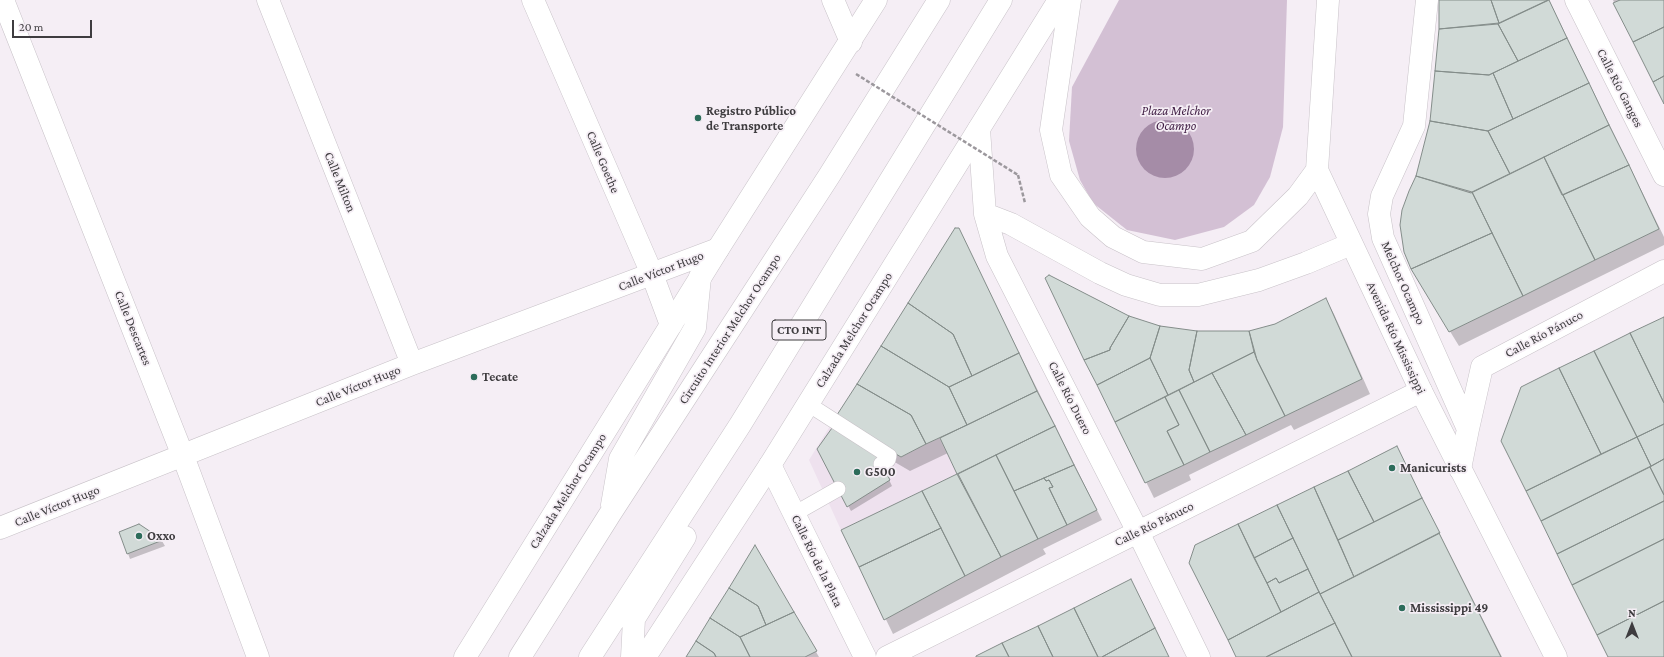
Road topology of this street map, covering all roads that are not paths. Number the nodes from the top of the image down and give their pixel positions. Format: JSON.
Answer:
{"nodes":[{"id":1,"x":3,"y":0,"type":"edge"},
{"id":2,"x":268,"y":0,"type":"edge"},
{"id":3,"x":533,"y":0,"type":"edge"},
{"id":4,"x":833,"y":0,"type":"edge"},
{"id":5,"x":876,"y":0,"type":"edge"},
{"id":6,"x":939,"y":0,"type":"edge"},
{"id":7,"x":1001,"y":0,"type":"edge"},
{"id":8,"x":1059,"y":0,"type":"edge"},
{"id":9,"x":1070,"y":0,"type":"edge"},
{"id":10,"x":1328,"y":0,"type":"edge"},
{"id":11,"x":1427,"y":0,"type":"edge"},
{"id":12,"x":1576,"y":0,"type":"edge"},
{"id":13,"x":851,"y":42,"type":"junction"},
{"id":14,"x":979,"y":129,"type":"junction"},
{"id":15,"x":1318,"y":162,"type":"junction"},
{"id":16,"x":1664,"y":175,"type":"edge"},
{"id":17,"x":985,"y":214,"type":"junction"},
{"id":18,"x":1351,"y":244,"type":"junction"},
{"id":19,"x":718,"y":248,"type":"junction"},
{"id":20,"x":1664,"y":271,"type":"edge"},
{"id":21,"x":652,"y":274,"type":"junction"},
{"id":22,"x":700,"y":277,"type":"junction"},
{"id":23,"x":671,"y":325,"type":"junction"},
{"id":24,"x":412,"y":364,"type":"junction"},
{"id":25,"x":1422,"y":391,"type":"junction"},
{"id":26,"x":808,"y":404,"type":"junction"},
{"id":27,"x":1468,"y":430,"type":"junction"},
{"id":28,"x":183,"y":456,"type":"junction"},
{"id":29,"x":881,"y":464,"type":"dead end"},
{"id":30,"x":770,"y":465,"type":"junction"},
{"id":31,"x":1460,"y":469,"type":"junction"},
{"id":32,"x":838,"y":489,"type":"dead end"},
{"id":33,"x":695,"y":494,"type":"junction"},
{"id":34,"x":610,"y":514,"type":"junction"},
{"id":35,"x":794,"y":514,"type":"junction"},
{"id":36,"x":0,"y":528,"type":"edge"},
{"id":37,"x":1138,"y":532,"type":"junction"},
{"id":38,"x":258,"y":657,"type":"edge"},
{"id":39,"x":465,"y":657,"type":"edge"},
{"id":40,"x":520,"y":657,"type":"edge"},
{"id":41,"x":590,"y":657,"type":"edge"},
{"id":42,"x":632,"y":657,"type":"edge"},
{"id":43,"x":645,"y":657,"type":"edge"},
{"id":44,"x":865,"y":657,"type":"edge"},
{"id":45,"x":888,"y":657,"type":"edge"},
{"id":46,"x":1199,"y":657,"type":"edge"},
{"id":47,"x":1556,"y":657,"type":"edge"}],
"edges":[{"from":1,"to":28,"type":"main road","name":"Calle Descartes"},
{"from":2,"to":24,"type":"main road","name":"Calle Milton"},
{"from":3,"to":21,"type":"main road","name":"Calle Goethe"},
{"from":4,"to":13,"type":"main road"},
{"from":5,"to":13,"type":"main road","name":"Calzada Melchor Ocampo"},
{"from":6,"to":34,"type":"main road","name":"Circuito Interior Melchor Ocampo"},
{"from":7,"to":33,"type":"main road","number":"CTO INT"},
{"from":8,"to":14,"type":"main road","name":"Calzada Melchor Ocampo","number":"CTO INT"},
{"from":9,"to":15,"type":"main road"},
{"from":10,"to":15,"type":"main road","name":"Avenida Río Mississippi"},
{"from":11,"to":27,"type":"main road","name":"Melchor Ocampo"},
{"from":12,"to":16,"type":"main road","name":"Calle Río Ganges"},
{"from":13,"to":19,"type":"main road","name":"Calzada Melchor Ocampo"},
{"from":14,"to":17,"type":"main road","name":"Calle Río Duero"},
{"from":14,"to":26,"type":"main road","name":"Calzada Melchor Ocampo","number":"CTO INT"},
{"from":15,"to":18,"type":"main road","name":"Avenida Río Mississippi"},
{"from":17,"to":18,"type":"main road"},
{"from":17,"to":37,"type":"main road","name":"Calle Río Duero"},
{"from":18,"to":25,"type":"main road","name":"Avenida Río Mississippi"},
{"from":19,"to":21,"type":"main road","name":"Calle Víctor Hugo"},
{"from":19,"to":22,"type":"main road","name":"Calzada Melchor Ocampo"},
{"from":20,"to":27,"type":"main road","name":"Calle Río Pánuco"},
{"from":21,"to":23,"type":"main road","name":"Calle Goethe"},
{"from":21,"to":24,"type":"main road","name":"Calle Víctor Hugo"},
{"from":22,"to":23,"type":"main road","name":"Calzada Melchor Ocampo"},
{"from":22,"to":34,"type":"main road"},
{"from":23,"to":39,"type":"main road","name":"Calzada Melchor Ocampo"},
{"from":24,"to":28,"type":"main road","name":"Calle Víctor Hugo"},
{"from":25,"to":31,"type":"main road","name":"Avenida Río Mississippi"},
{"from":25,"to":37,"type":"main road","name":"Calle Río Pánuco"},
{"from":26,"to":29,"type":"lane"},
{"from":26,"to":30,"type":"main road","name":"Calzada Melchor Ocampo","number":"CTO INT"},
{"from":27,"to":31,"type":"main road"},
{"from":28,"to":36,"type":"main road","name":"Calle Víctor Hugo"},
{"from":28,"to":38,"type":"main road","name":"Calle Descartes"},
{"from":30,"to":35,"type":"main road","name":"Calle Río de la Plata"},
{"from":30,"to":43,"type":"main road","name":"Calzada Melchor Ocampo","number":"CTO INT"},
{"from":31,"to":47,"type":"main road","name":"Avenida Río Mississippi"},
{"from":32,"to":35,"type":"lane"},
{"from":33,"to":41,"type":"main road","number":"CTO INT"},
{"from":33,"to":42,"type":"main road"},
{"from":34,"to":40,"type":"main road","name":"Circuito Interior Melchor Ocampo"},
{"from":35,"to":44,"type":"main road","name":"Calle Río de la Plata"},
{"from":37,"to":45,"type":"main road","name":"Calle Río Pánuco"},
{"from":37,"to":46,"type":"main road","name":"Calle Río Duero"}]}
